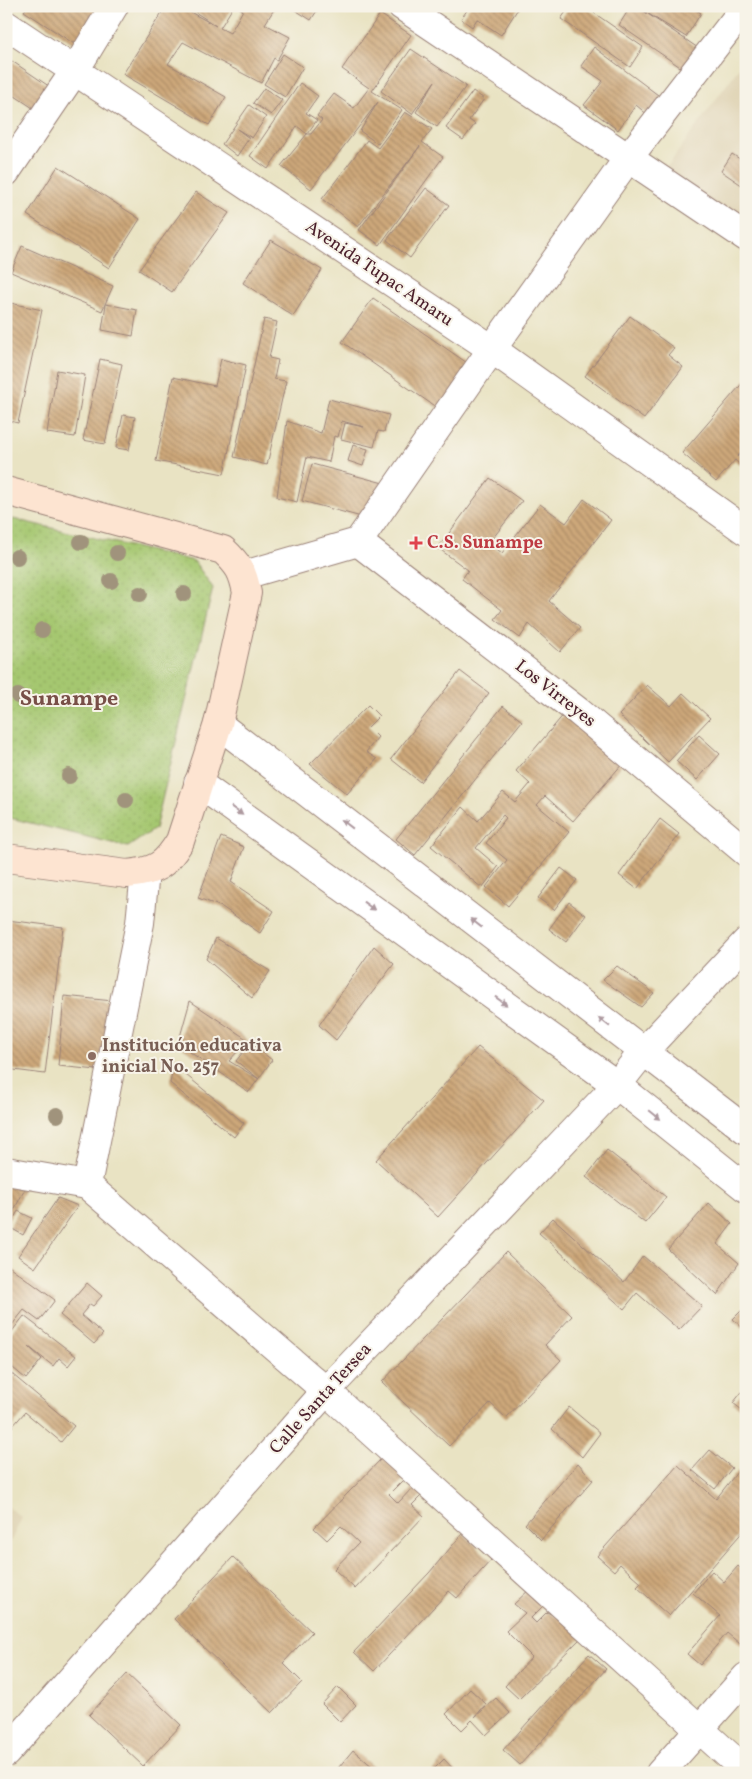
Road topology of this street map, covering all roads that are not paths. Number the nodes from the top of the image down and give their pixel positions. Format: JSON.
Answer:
{"nodes":[{"id":1,"x":114,"y":6,"type":"edge"},
{"id":2,"x":402,"y":6,"type":"edge"},
{"id":3,"x":746,"y":6,"type":"edge"},
{"id":4,"x":6,"y":25,"type":"edge"},
{"id":5,"x":74,"y":72,"type":"junction"},
{"id":6,"x":628,"y":157,"type":"junction"},
{"id":7,"x":6,"y":172,"type":"edge"},
{"id":8,"x":746,"y":237,"type":"edge"},
{"id":9,"x":492,"y":349,"type":"junction"},
{"id":10,"x":6,"y":491,"type":"edge"},
{"id":11,"x":746,"y":531,"type":"edge"},
{"id":12,"x":358,"y":542,"type":"junction"},
{"id":13,"x":244,"y":575,"type":"junction"},
{"id":14,"x":218,"y":724,"type":"junction"},
{"id":15,"x":198,"y":783,"type":"junction"},
{"id":16,"x":746,"y":852,"type":"edge"},
{"id":17,"x":6,"y":858,"type":"edge"},
{"id":18,"x":145,"y":872,"type":"junction"},
{"id":19,"x":746,"y":942,"type":"edge"},
{"id":20,"x":643,"y":1052,"type":"junction"},
{"id":21,"x":617,"y":1085,"type":"junction"},
{"id":22,"x":746,"y":1130,"type":"edge"},
{"id":23,"x":6,"y":1171,"type":"edge"},
{"id":24,"x":87,"y":1184,"type":"junction"},
{"id":25,"x":746,"y":1188,"type":"edge"},
{"id":26,"x":326,"y":1391,"type":"junction"},
{"id":27,"x":746,"y":1677,"type":"edge"},
{"id":28,"x":699,"y":1729,"type":"junction"},
{"id":29,"x":6,"y":1753,"type":"edge"},
{"id":30,"x":746,"y":1771,"type":"edge"},
{"id":31,"x":660,"y":1773,"type":"edge"}],
"edges":[{"from":1,"to":5,"type":"street"},
{"from":2,"to":6,"type":"street"},
{"from":3,"to":6,"type":"street"},
{"from":4,"to":5,"type":"street","name":"Avenida Tupac Amaru"},
{"from":5,"to":7,"type":"street"},
{"from":5,"to":9,"type":"street","name":"Avenida Tupac Amaru"},
{"from":6,"to":8,"type":"street"},
{"from":6,"to":9,"type":"street"},
{"from":9,"to":11,"type":"street","name":"Avenida Tupac Amaru"},
{"from":9,"to":12,"type":"street"},
{"from":10,"to":13,"type":"main road"},
{"from":12,"to":13,"type":"street"},
{"from":12,"to":16,"type":"street","name":"Los Virreyes"},
{"from":13,"to":14,"type":"main road"},
{"from":14,"to":15,"type":"main road"},
{"from":20,"to":14,"type":"street","one_way":true},
{"from":15,"to":18,"type":"main road"},
{"from":15,"to":21,"type":"street","one_way":true},
{"from":17,"to":18,"type":"main road"},
{"from":18,"to":24,"type":"street"},
{"from":19,"to":20,"type":"street","name":"Calle Santa Tersea"},
{"from":20,"to":21,"type":"street","name":"Calle Santa Tersea"},
{"from":20,"to":22,"type":"street"},
{"from":21,"to":25,"type":"street","one_way":true},
{"from":21,"to":26,"type":"street","name":"Calle Santa Tersea"},
{"from":23,"to":24,"type":"street"},
{"from":24,"to":26,"type":"street"},
{"from":26,"to":28,"type":"street"},
{"from":26,"to":29,"type":"street","name":"Calle Santa Tersea"},
{"from":27,"to":28,"type":"street"},
{"from":28,"to":30,"type":"street"},
{"from":28,"to":31,"type":"street"}]}
